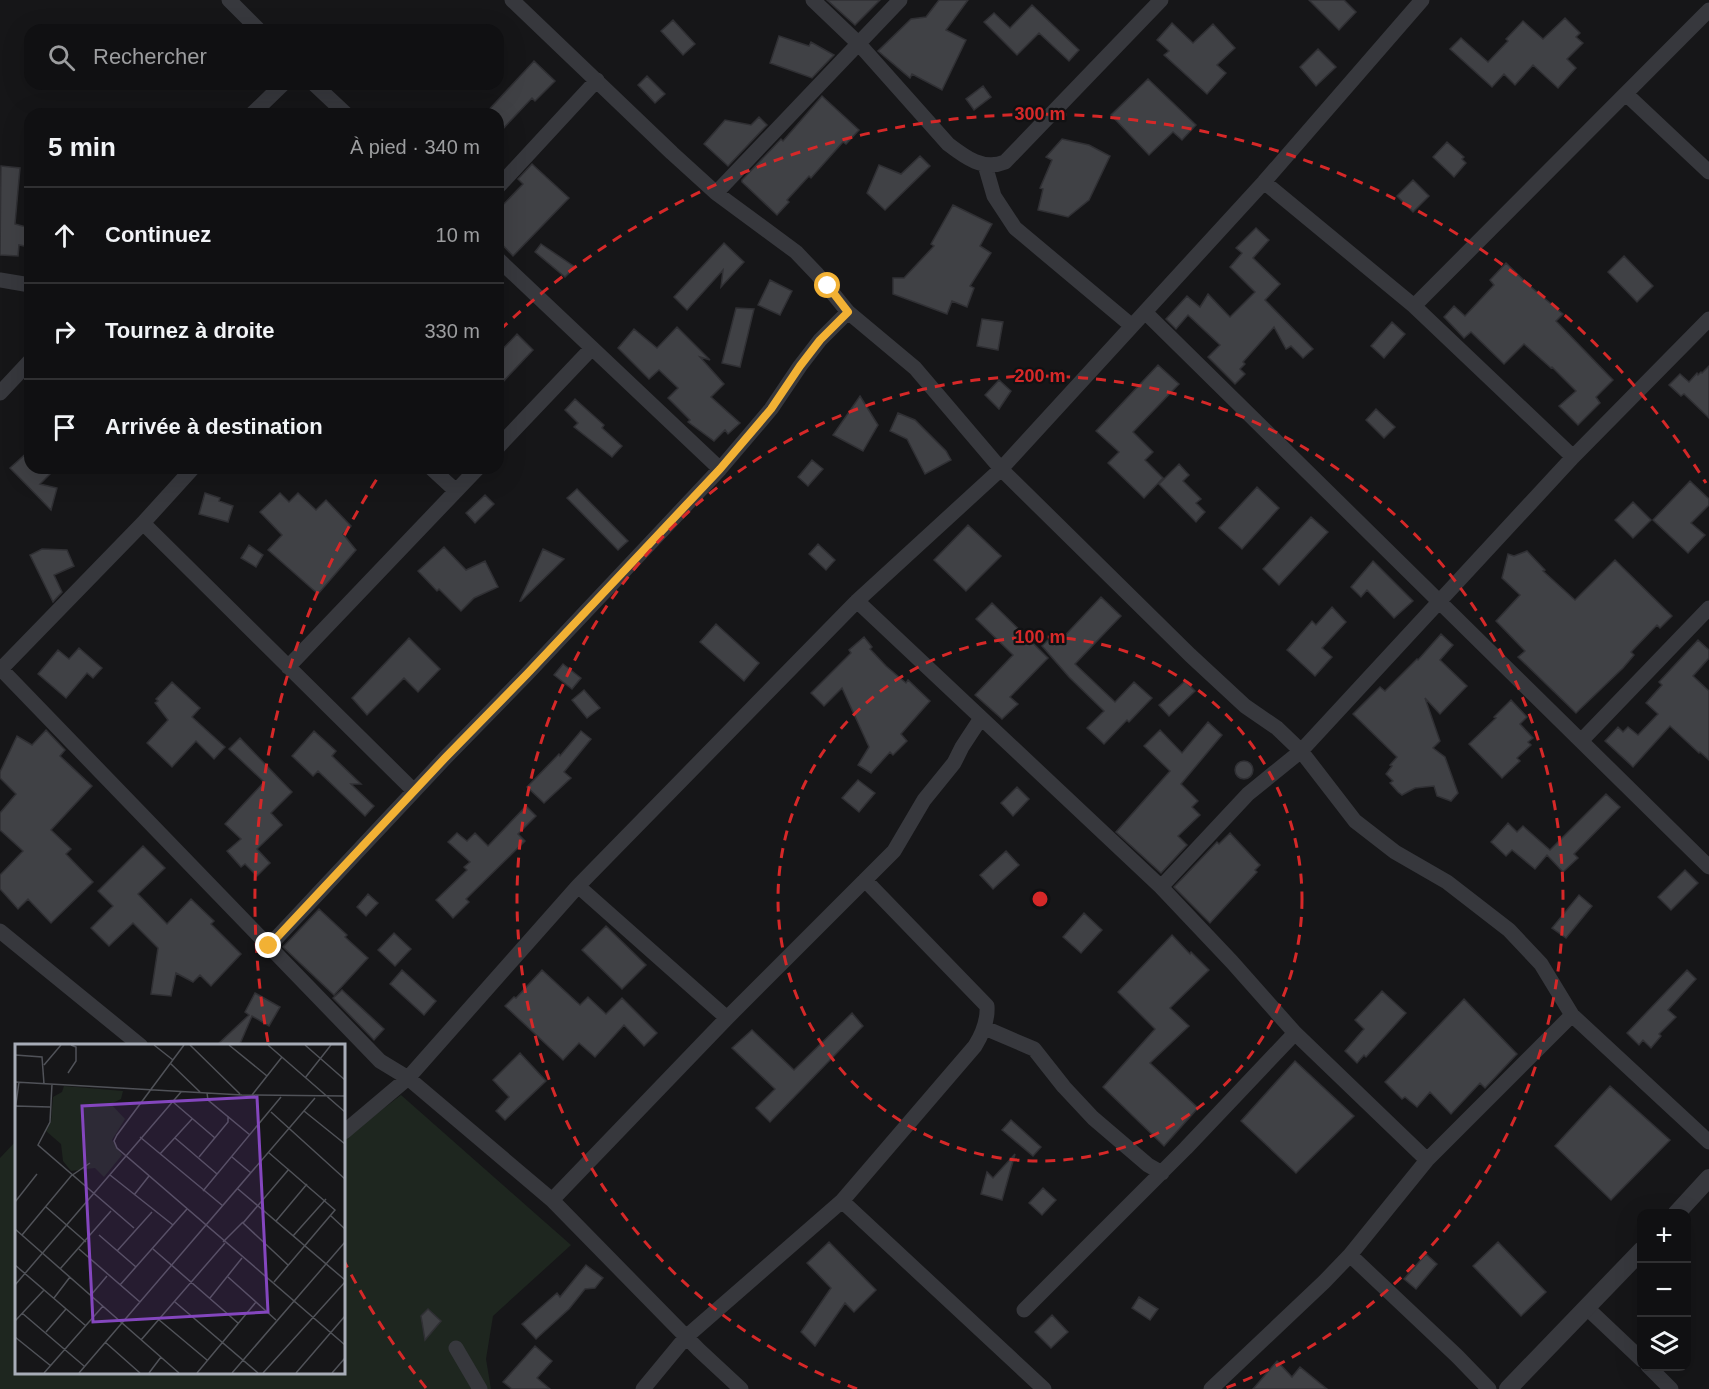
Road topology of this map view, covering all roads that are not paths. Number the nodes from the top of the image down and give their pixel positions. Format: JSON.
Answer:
{"nodes":[{"id":1,"x":230,"y":0,"type":"edge"},
{"id":2,"x":512,"y":0,"type":"edge"},
{"id":3,"x":813,"y":0,"type":"edge"},
{"id":4,"x":900,"y":0,"type":"edge"},
{"id":5,"x":1161,"y":0,"type":"edge"},
{"id":6,"x":1422,"y":0,"type":"edge"},
{"id":7,"x":1709,"y":10,"type":"edge"},
{"id":8,"x":253,"y":24,"type":"edge"},
{"id":9,"x":859,"y":44,"type":"junction"},
{"id":10,"x":597,"y":80,"type":"junction"},
{"id":11,"x":277,"y":90,"type":"edge"},
{"id":12,"x":320,"y":90,"type":"edge"},
{"id":13,"x":1626,"y":94,"type":"junction"},
{"id":14,"x":258,"y":108,"type":"edge"},
{"id":15,"x":340,"y":108,"type":"edge"},
{"id":16,"x":985,"y":165,"type":"junction"},
{"id":17,"x":1709,"y":172,"type":"edge"},
{"id":18,"x":504,"y":181,"type":"edge"},
{"id":19,"x":1264,"y":183,"type":"junction"},
{"id":20,"x":717,"y":193,"type":"junction"},
{"id":21,"x":504,"y":265,"type":"edge"},
{"id":22,"x":0,"y":280,"type":"edge"},
{"id":23,"x":24,"y":284,"type":"edge"},
{"id":24,"x":1414,"y":306,"type":"junction"},
{"id":25,"x":848,"y":312,"type":"junction"},
{"id":26,"x":1145,"y":312,"type":"junction"},
{"id":27,"x":1709,"y":319,"type":"edge"},
{"id":28,"x":1132,"y":326,"type":"junction"},
{"id":29,"x":592,"y":348,"type":"junction"},
{"id":30,"x":24,"y":367,"type":"edge"},
{"id":31,"x":0,"y":393,"type":"edge"},
{"id":32,"x":504,"y":441,"type":"edge"},
{"id":33,"x":1573,"y":457,"type":"junction"},
{"id":34,"x":720,"y":469,"type":"junction"},
{"id":35,"x":1000,"y":469,"type":"junction"},
{"id":36,"x":188,"y":474,"type":"edge"},
{"id":37,"x":438,"y":474,"type":"edge"},
{"id":38,"x":472,"y":474,"type":"edge"},
{"id":39,"x":456,"y":491,"type":"junction"},
{"id":40,"x":143,"y":523,"type":"junction"},
{"id":41,"x":857,"y":601,"type":"junction"},
{"id":42,"x":1439,"y":601,"type":"junction"},
{"id":43,"x":1709,"y":608,"type":"edge"},
{"id":44,"x":288,"y":667,"type":"junction"},
{"id":45,"x":0,"y":669,"type":"edge"},
{"id":46,"x":981,"y":718,"type":"junction"},
{"id":47,"x":1581,"y":741,"type":"junction"},
{"id":48,"x":1301,"y":751,"type":"junction"},
{"id":49,"x":414,"y":791,"type":"junction"},
{"id":50,"x":1709,"y":867,"type":"edge"},
{"id":51,"x":865,"y":880,"type":"junction"},
{"id":52,"x":578,"y":886,"type":"junction"},
{"id":53,"x":1161,"y":887,"type":"junction"},
{"id":54,"x":0,"y":931,"type":"edge"},
{"id":55,"x":269,"y":946,"type":"junction"},
{"id":56,"x":1572,"y":1015,"type":"junction"},
{"id":57,"x":727,"y":1018,"type":"junction"},
{"id":58,"x":985,"y":1028,"type":"junction"},
{"id":59,"x":1295,"y":1033,"type":"junction"},
{"id":60,"x":139,"y":1044,"type":"edge"},
{"id":61,"x":408,"y":1078,"type":"junction"},
{"id":62,"x":345,"y":1131,"type":"edge"},
{"id":63,"x":1709,"y":1142,"type":"edge"},
{"id":64,"x":1427,"y":1160,"type":"junction"},
{"id":65,"x":1162,"y":1173,"type":"junction"},
{"id":66,"x":1709,"y":1178,"type":"edge"},
{"id":67,"x":552,"y":1200,"type":"junction"},
{"id":68,"x":843,"y":1201,"type":"junction"},
{"id":69,"x":1681,"y":1209,"type":"edge"},
{"id":70,"x":1637,"y":1254,"type":"edge"},
{"id":71,"x":1350,"y":1255,"type":"junction"},
{"id":72,"x":1587,"y":1308,"type":"junction"},
{"id":73,"x":1024,"y":1310,"type":"dead end"},
{"id":74,"x":686,"y":1337,"type":"junction"},
{"id":75,"x":456,"y":1348,"type":"dead end"},
{"id":76,"x":1637,"y":1356,"type":"edge"},
{"id":77,"x":1653,"y":1371,"type":"edge"},
{"id":78,"x":480,"y":1389,"type":"edge"},
{"id":79,"x":643,"y":1389,"type":"edge"},
{"id":80,"x":741,"y":1389,"type":"edge"},
{"id":81,"x":1044,"y":1389,"type":"edge"},
{"id":82,"x":1210,"y":1389,"type":"edge"},
{"id":83,"x":1489,"y":1389,"type":"edge"},
{"id":84,"x":1508,"y":1389,"type":"edge"},
{"id":85,"x":1671,"y":1389,"type":"edge"}],
"edges":[{"from":1,"to":8,"type":"street"},
{"from":2,"to":10,"type":"street"},
{"from":3,"to":9,"type":"street"},
{"from":4,"to":9,"type":"street"},
{"from":5,"to":16,"type":"street"},
{"from":6,"to":19,"type":"street"},
{"from":7,"to":13,"type":"street"},
{"from":9,"to":16,"type":"street"},
{"from":9,"to":20,"type":"street"},
{"from":10,"to":18,"type":"street"},
{"from":10,"to":20,"type":"street"},
{"from":11,"to":14,"type":"street"},
{"from":12,"to":15,"type":"street"},
{"from":13,"to":17,"type":"street"},
{"from":13,"to":24,"type":"street"},
{"from":16,"to":28,"type":"street"},
{"from":19,"to":24,"type":"street"},
{"from":19,"to":26,"type":"street"},
{"from":20,"to":25,"type":"street"},
{"from":21,"to":29,"type":"street"},
{"from":22,"to":23,"type":"street"},
{"from":24,"to":33,"type":"street"},
{"from":25,"to":34,"type":"street"},
{"from":25,"to":35,"type":"street"},
{"from":26,"to":28,"type":"street"},
{"from":26,"to":42,"type":"street"},
{"from":27,"to":33,"type":"street"},
{"from":28,"to":35,"type":"street"},
{"from":29,"to":32,"type":"street"},
{"from":29,"to":34,"type":"street"},
{"from":30,"to":31,"type":"street"},
{"from":33,"to":42,"type":"street"},
{"from":34,"to":49,"type":"street"},
{"from":35,"to":41,"type":"street"},
{"from":35,"to":48,"type":"street"},
{"from":36,"to":40,"type":"street"},
{"from":37,"to":39,"type":"street"},
{"from":38,"to":39,"type":"street"},
{"from":39,"to":44,"type":"street"},
{"from":40,"to":44,"type":"street"},
{"from":40,"to":45,"type":"street"},
{"from":41,"to":46,"type":"street"},
{"from":41,"to":52,"type":"street"},
{"from":42,"to":47,"type":"street"},
{"from":42,"to":48,"type":"street"},
{"from":43,"to":47,"type":"street"},
{"from":44,"to":49,"type":"street"},
{"from":45,"to":55,"type":"street"},
{"from":46,"to":51,"type":"street"},
{"from":46,"to":53,"type":"street"},
{"from":47,"to":50,"type":"street"},
{"from":48,"to":53,"type":"street"},
{"from":48,"to":56,"type":"street"},
{"from":49,"to":55,"type":"street"},
{"from":51,"to":57,"type":"street"},
{"from":51,"to":58,"type":"street"},
{"from":52,"to":57,"type":"street"},
{"from":52,"to":61,"type":"street"},
{"from":53,"to":59,"type":"street"},
{"from":54,"to":60,"type":"street"},
{"from":55,"to":61,"type":"street"},
{"from":56,"to":63,"type":"street"},
{"from":56,"to":64,"type":"street"},
{"from":57,"to":67,"type":"street"},
{"from":58,"to":65,"type":"street"},
{"from":58,"to":68,"type":"street"},
{"from":59,"to":64,"type":"street"},
{"from":59,"to":65,"type":"street"},
{"from":61,"to":62,"type":"street"},
{"from":61,"to":67,"type":"street"},
{"from":64,"to":71,"type":"street"},
{"from":65,"to":73,"type":"street"},
{"from":66,"to":69,"type":"street"},
{"from":67,"to":74,"type":"street"},
{"from":68,"to":74,"type":"street"},
{"from":68,"to":81,"type":"street"},
{"from":70,"to":72,"type":"street"},
{"from":71,"to":82,"type":"street"},
{"from":71,"to":83,"type":"street"},
{"from":72,"to":76,"type":"street"},
{"from":72,"to":84,"type":"street"},
{"from":74,"to":79,"type":"street"},
{"from":74,"to":80,"type":"street"},
{"from":75,"to":78,"type":"street"},
{"from":77,"to":85,"type":"street"}]}
